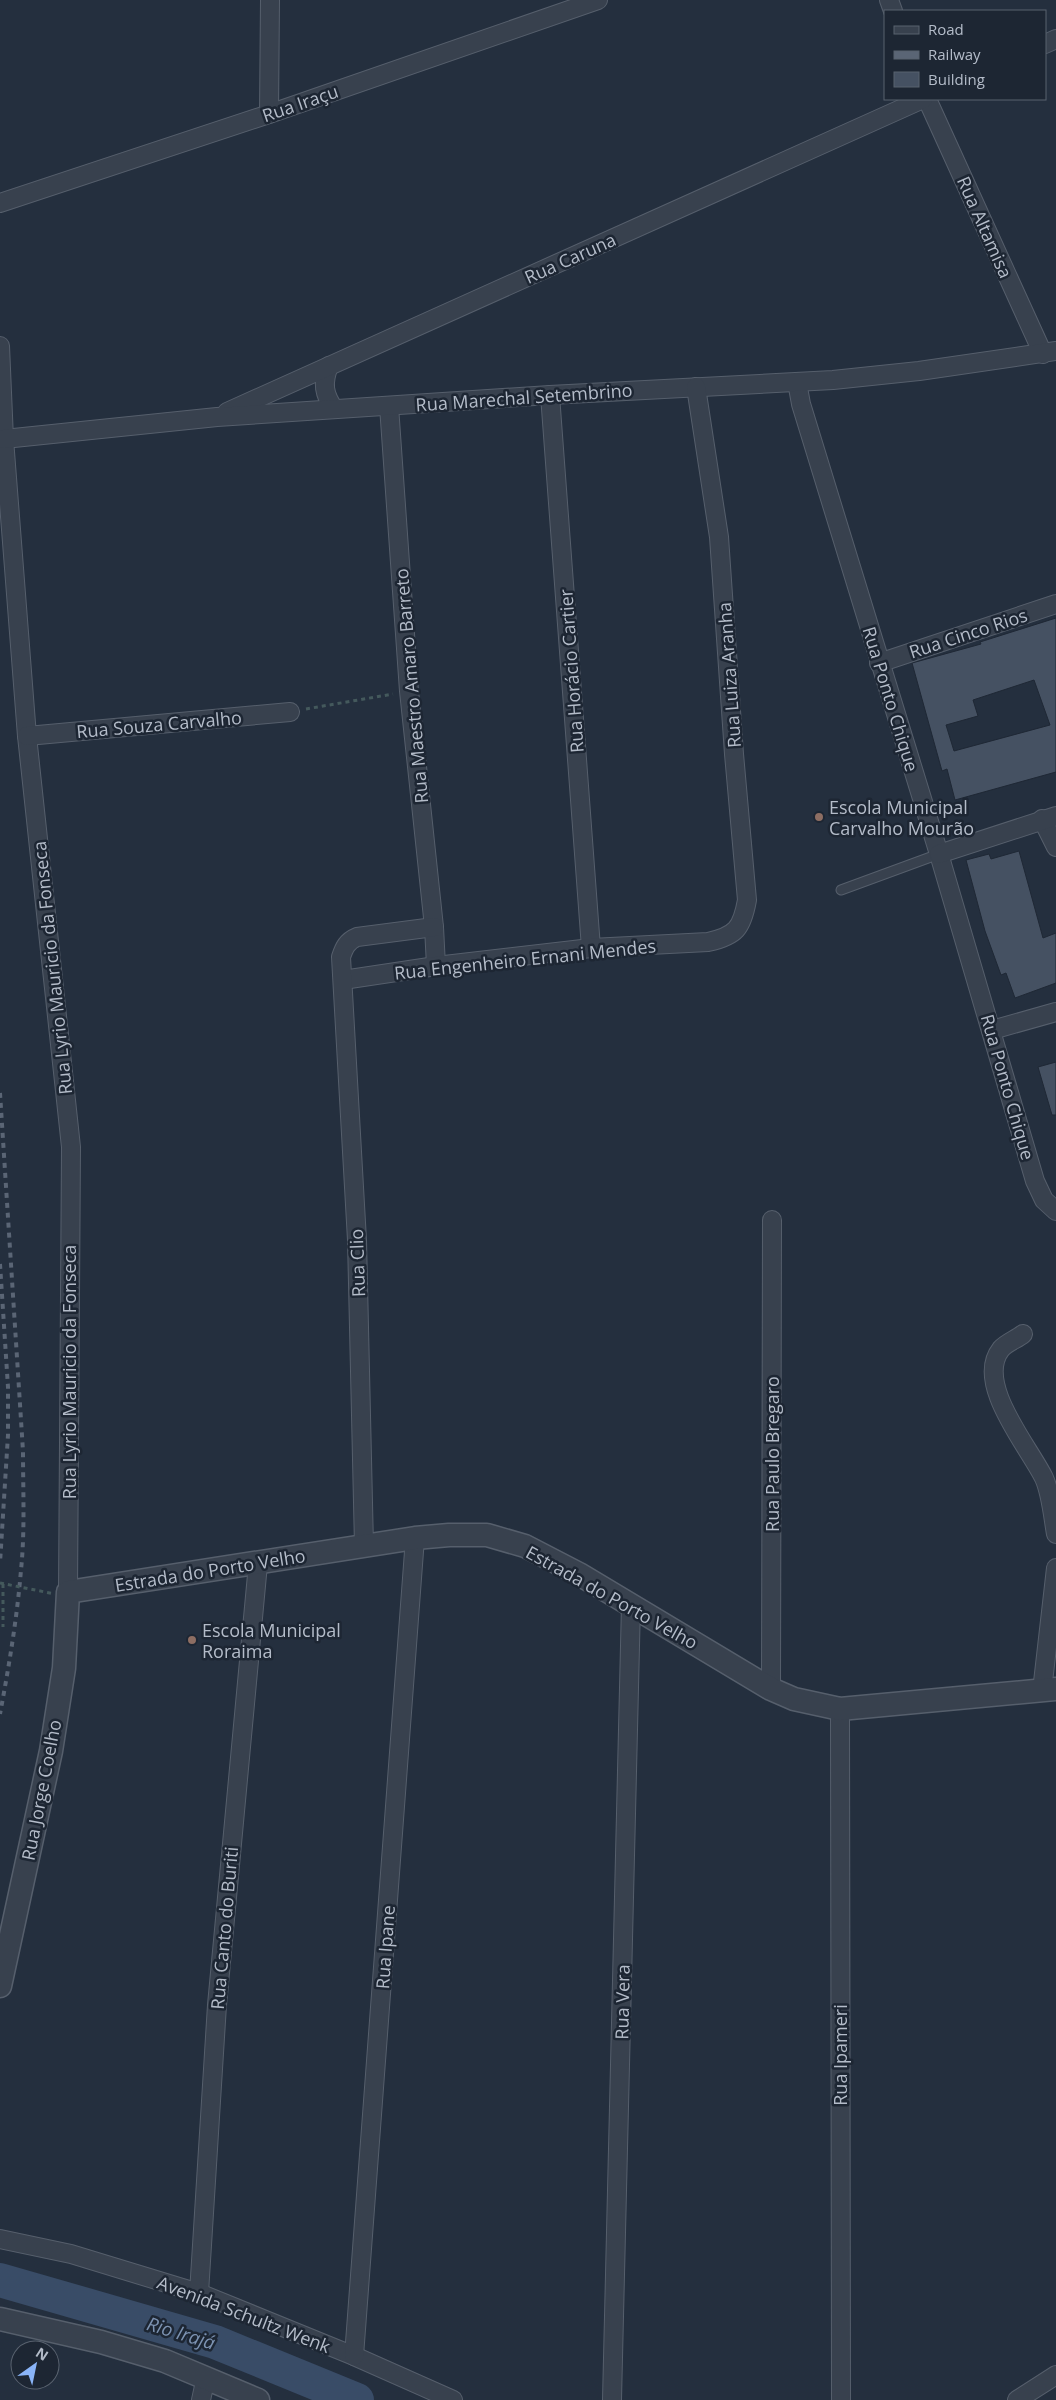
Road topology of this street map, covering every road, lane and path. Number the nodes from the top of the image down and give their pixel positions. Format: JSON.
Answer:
{"nodes":[{"id":1,"x":270,"y":0,"type":"edge"},
{"id":2,"x":598,"y":0,"type":"edge"},
{"id":3,"x":575,"y":4,"type":"edge"},
{"id":4,"x":923,"y":100,"type":"edge"},
{"id":5,"x":925,"y":100,"type":"edge"},
{"id":6,"x":269,"y":114,"type":"junction"},
{"id":7,"x":0,"y":203,"type":"edge"},
{"id":8,"x":0,"y":346,"type":"edge"},
{"id":9,"x":1049,"y":353,"type":"edge"},
{"id":10,"x":329,"y":366,"type":"junction"},
{"id":11,"x":797,"y":382,"type":"junction"},
{"id":12,"x":696,"y":387,"type":"junction"},
{"id":13,"x":550,"y":395,"type":"junction"},
{"id":14,"x":389,"y":406,"type":"junction"},
{"id":15,"x":334,"y":410,"type":"junction"},
{"id":16,"x":217,"y":417,"type":"junction"},
{"id":17,"x":4,"y":439,"type":"junction"},
{"id":18,"x":1056,"y":604,"type":"edge"},
{"id":19,"x":879,"y":663,"type":"junction"},
{"id":20,"x":409,"y":691,"type":"junction"},
{"id":21,"x":290,"y":712,"type":"joint"},
{"id":22,"x":27,"y":736,"type":"junction"},
{"id":23,"x":1049,"y":818,"type":"edge"},
{"id":24,"x":1056,"y":847,"type":"edge"},
{"id":25,"x":939,"y":854,"type":"junction"},
{"id":26,"x":841,"y":890,"type":"dead end"},
{"id":27,"x":434,"y":927,"type":"junction"},
{"id":28,"x":708,"y":942,"type":"joint"},
{"id":29,"x":591,"y":948,"type":"junction"},
{"id":30,"x":436,"y":966,"type":"junction"},
{"id":31,"x":343,"y":980,"type":"junction"},
{"id":32,"x":1056,"y":1012,"type":"edge"},
{"id":33,"x":992,"y":1030,"type":"junction"},
{"id":34,"x":1056,"y":1211,"type":"edge"},
{"id":35,"x":772,"y":1220,"type":"dead end"},
{"id":36,"x":1023,"y":1334,"type":"dead end"},
{"id":37,"x":1056,"y":1534,"type":"edge"},
{"id":38,"x":415,"y":1538,"type":"junction"},
{"id":39,"x":364,"y":1546,"type":"junction"},
{"id":40,"x":258,"y":1564,"type":"junction"},
{"id":41,"x":1056,"y":1568,"type":"edge"},
{"id":42,"x":2,"y":1585,"type":"edge"},
{"id":43,"x":62,"y":1593,"type":"junction"},
{"id":44,"x":631,"y":1604,"type":"junction"},
{"id":45,"x":1054,"y":1608,"type":"edge"},
{"id":46,"x":3,"y":1627,"type":"dead end"},
{"id":47,"x":772,"y":1689,"type":"junction"},
{"id":48,"x":1049,"y":1690,"type":"edge"},
{"id":49,"x":840,"y":1709,"type":"junction"},
{"id":50,"x":0,"y":1986,"type":"edge"},
{"id":51,"x":0,"y":2240,"type":"edge"},
{"id":52,"x":199,"y":2293,"type":"junction"},
{"id":53,"x":0,"y":2319,"type":"edge"},
{"id":54,"x":354,"y":2356,"type":"junction"},
{"id":55,"x":1056,"y":2375,"type":"edge"},
{"id":56,"x":206,"y":2377,"type":"junction"},
{"id":57,"x":201,"y":2400,"type":"edge"},
{"id":58,"x":258,"y":2400,"type":"edge"},
{"id":59,"x":453,"y":2400,"type":"edge"},
{"id":60,"x":612,"y":2400,"type":"edge"},
{"id":61,"x":841,"y":2400,"type":"edge"},
{"id":62,"x":1017,"y":2400,"type":"edge"}],
"edges":[{"from":1,"to":6,"type":"street"},
{"from":2,"to":3,"type":"street","name":"Rua Iraçu"},
{"from":3,"to":6,"type":"street","name":"Rua Iraçu"},
{"from":4,"to":10,"type":"street","name":"Rua Caruna"},
{"from":5,"to":9,"type":"street","name":"Rua Altamisa"},
{"from":6,"to":7,"type":"street","name":"Rua Iraçu"},
{"from":8,"to":17,"type":"street","name":"Rua Lyrio Mauricio da Fonseca"},
{"from":9,"to":11,"type":"street","name":"Rua Marechal Setembrino"},
{"from":10,"to":15,"type":"street"},
{"from":10,"to":16,"type":"street","name":"Rua Caruna"},
{"from":11,"to":12,"type":"street","name":"Rua Marechal Setembrino"},
{"from":11,"to":19,"type":"street","name":"Rua Ponto Chique"},
{"from":12,"to":13,"type":"street","name":"Rua Marechal Setembrino"},
{"from":12,"to":28,"type":"street","name":"Rua Luiza Aranha"},
{"from":13,"to":14,"type":"street","name":"Rua Marechal Setembrino"},
{"from":13,"to":29,"type":"street","name":"Rua Horácio Cartier"},
{"from":14,"to":15,"type":"street","name":"Rua Marechal Setembrino"},
{"from":14,"to":20,"type":"street","name":"Rua Maestro Amaro Barreto"},
{"from":15,"to":16,"type":"street","name":"Rua Marechal Setembrino"},
{"from":16,"to":17,"type":"street","name":"Rua Marechal Setembrino"},
{"from":17,"to":22,"type":"street","name":"Rua Lyrio Mauricio da Fonseca"},
{"from":18,"to":19,"type":"street","name":"Rua Cinco Rios"},
{"from":19,"to":25,"type":"street","name":"Rua Ponto Chique"},
{"from":20,"to":21,"type":"path"},
{"from":20,"to":27,"type":"street","name":"Rua Maestro Amaro Barreto"},
{"from":21,"to":22,"type":"street","name":"Rua Souza Carvalho"},
{"from":22,"to":43,"type":"street","name":"Rua Lyrio Mauricio da Fonseca"},
{"from":23,"to":24,"type":"street"},
{"from":23,"to":25,"type":"street"},
{"from":25,"to":26,"type":"lane"},
{"from":25,"to":33,"type":"street","name":"Rua Ponto Chique"},
{"from":27,"to":30,"type":"street","name":"Rua Maestro Amaro Barreto"},
{"from":27,"to":31,"type":"street","name":"Rua Clio"},
{"from":28,"to":29,"type":"street","name":"Rua Engenheiro Ernani Mendes"},
{"from":29,"to":30,"type":"street","name":"Rua Engenheiro Ernani Mendes"},
{"from":30,"to":31,"type":"street","name":"Rua Engenheiro Ernani Mendes"},
{"from":31,"to":39,"type":"street","name":"Rua Clio"},
{"from":32,"to":33,"type":"street"},
{"from":33,"to":34,"type":"street","name":"Rua Ponto Chique"},
{"from":35,"to":47,"type":"street","name":"Rua Paulo Bregaro"},
{"from":36,"to":37,"type":"street"},
{"from":38,"to":39,"type":"street","name":"Estrada do Porto Velho"},
{"from":38,"to":44,"type":"street","name":"Estrada do Porto Velho"},
{"from":38,"to":54,"type":"street","name":"Rua Ipane"},
{"from":39,"to":40,"type":"street","name":"Estrada do Porto Velho"},
{"from":40,"to":43,"type":"street","name":"Estrada do Porto Velho"},
{"from":40,"to":52,"type":"street","name":"Rua Canto do Buriti"},
{"from":41,"to":45,"type":"street"},
{"from":42,"to":43,"type":"path","bridge":true},
{"from":42,"to":46,"type":"path"},
{"from":43,"to":50,"type":"street","name":"Rua Jorge Coelho"},
{"from":44,"to":47,"type":"street","name":"Estrada do Porto Velho"},
{"from":44,"to":60,"type":"street","name":"Rua Vera"},
{"from":45,"to":48,"type":"street"},
{"from":47,"to":49,"type":"street","name":"Estrada do Porto Velho"},
{"from":48,"to":49,"type":"street","name":"Estrada do Porto Velho"},
{"from":49,"to":61,"type":"street","name":"Rua Ipameri"},
{"from":51,"to":52,"type":"street","name":"Avenida Schultz Wenk"},
{"from":52,"to":54,"type":"street","name":"Avenida Schultz Wenk"},
{"from":53,"to":56,"type":"street"},
{"from":54,"to":59,"type":"street","name":"Avenida Schultz Wenk"},
{"from":55,"to":62,"type":"street"},
{"from":56,"to":57,"type":"street"},
{"from":56,"to":58,"type":"street"}]}
